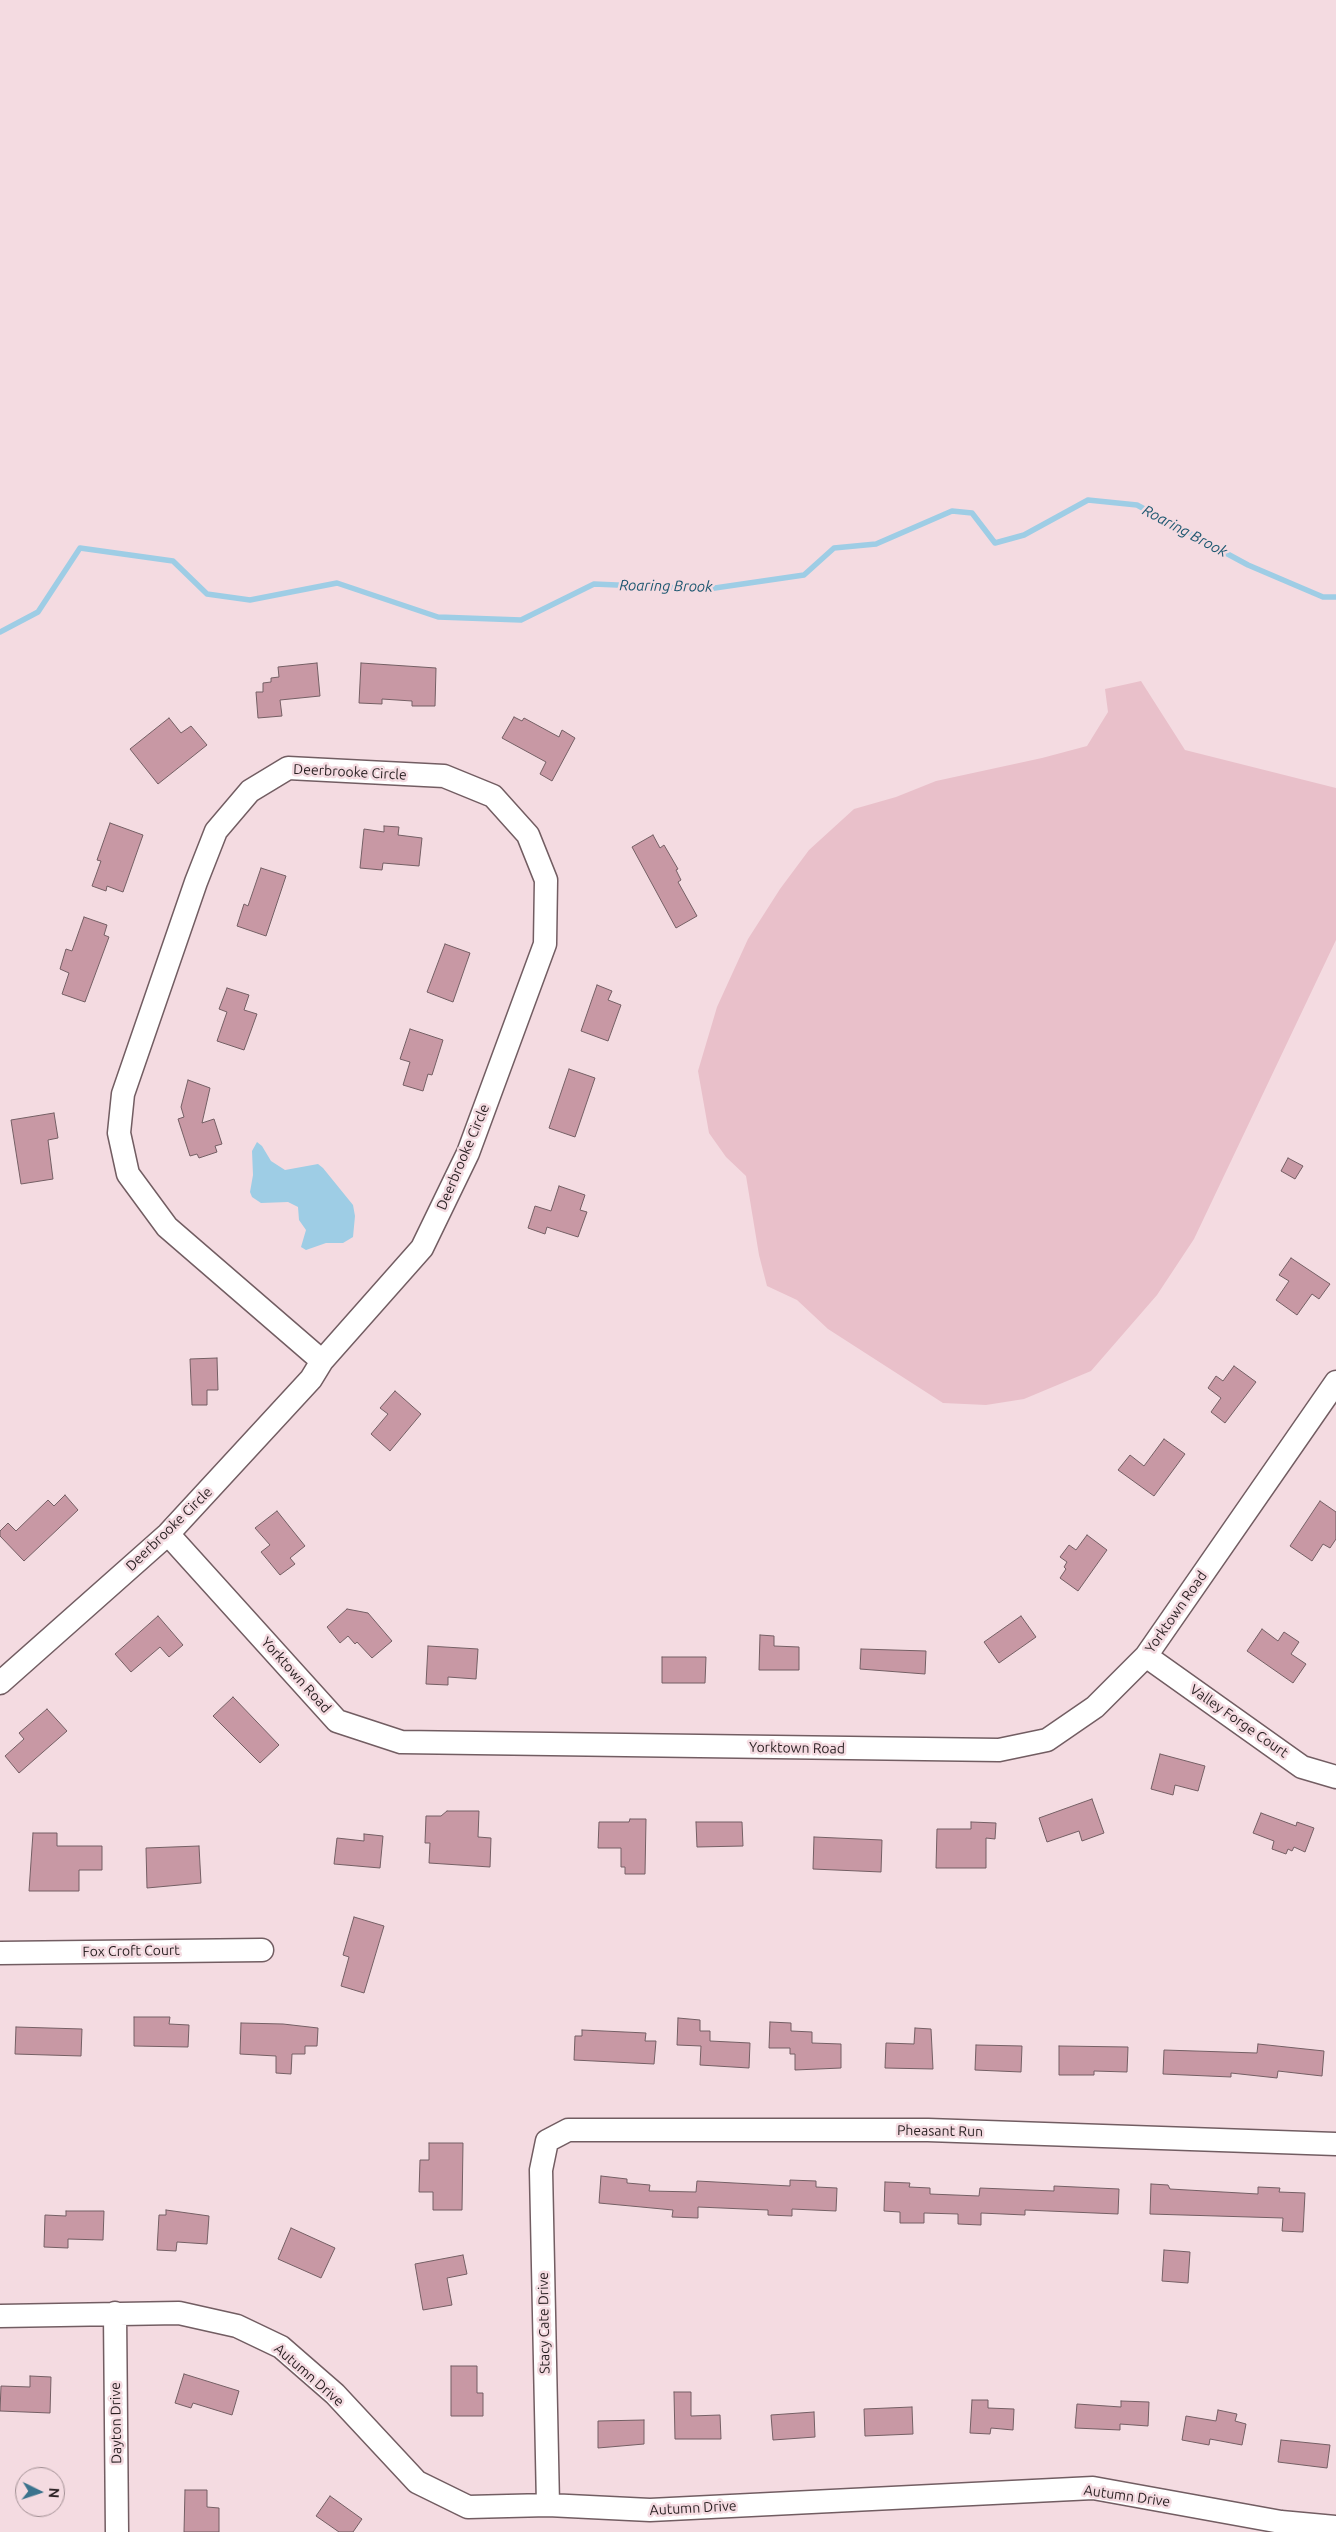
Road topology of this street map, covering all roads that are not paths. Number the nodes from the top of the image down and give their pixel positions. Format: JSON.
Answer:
{"nodes":[{"id":1,"x":322,"y":1361,"type":"junction"},
{"id":2,"x":1336,"y":1382,"type":"edge"},
{"id":3,"x":168,"y":1534,"type":"junction"},
{"id":4,"x":1146,"y":1656,"type":"junction"},
{"id":5,"x":0,"y":1682,"type":"edge"},
{"id":6,"x":1336,"y":1777,"type":"edge"},
{"id":7,"x":262,"y":1950,"type":"dead end"},
{"id":8,"x":0,"y":1953,"type":"edge"},
{"id":9,"x":547,"y":2141,"type":"joint"},
{"id":10,"x":1336,"y":2144,"type":"edge"},
{"id":11,"x":115,"y":2313,"type":"junction"},
{"id":12,"x":0,"y":2316,"type":"edge"},
{"id":13,"x":548,"y":2505,"type":"junction"},
{"id":14,"x":1336,"y":2527,"type":"edge"},
{"id":15,"x":117,"y":2532,"type":"edge"}],
"edges":[{"from":1,"to":1,"type":"street","name":"Deerbrooke Circle"},
{"from":1,"to":3,"type":"street","name":"Deerbrooke Circle"},
{"from":2,"to":4,"type":"street","name":"Yorktown Road"},
{"from":3,"to":4,"type":"street","name":"Yorktown Road"},
{"from":3,"to":5,"type":"street","name":"Deerbrooke Circle"},
{"from":4,"to":6,"type":"street","name":"Valley Forge Court"},
{"from":7,"to":8,"type":"street","name":"Fox Croft Court"},
{"from":9,"to":10,"type":"street","name":"Pheasant Run"},
{"from":9,"to":13,"type":"street","name":"Stacy Cate Drive"},
{"from":11,"to":12,"type":"street","name":"Autumn Drive"},
{"from":11,"to":13,"type":"street","name":"Autumn Drive"},
{"from":11,"to":15,"type":"street","name":"Dayton Drive"},
{"from":13,"to":14,"type":"street","name":"Autumn Drive"}]}
